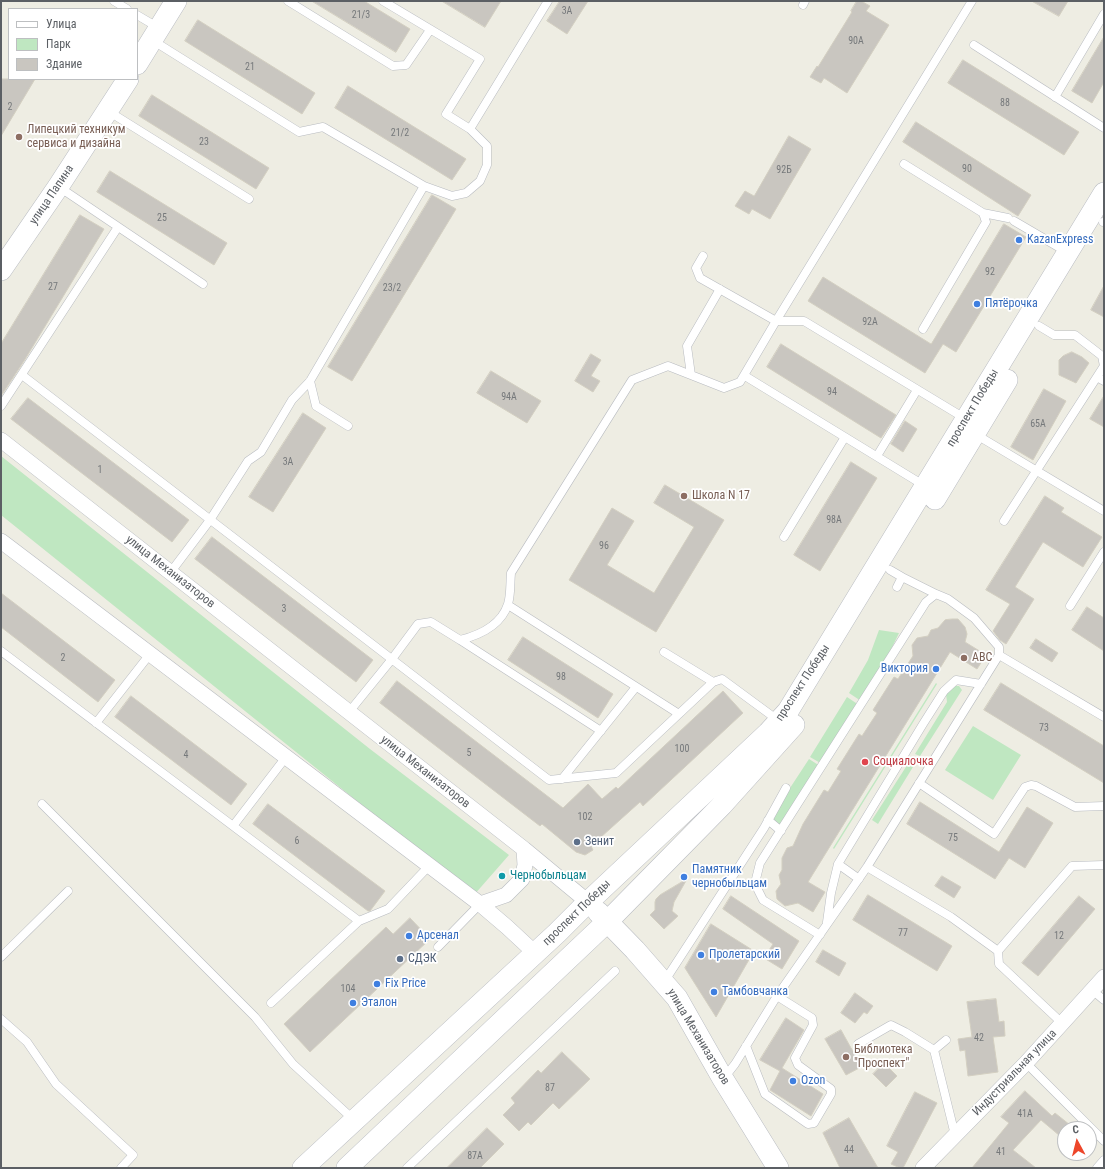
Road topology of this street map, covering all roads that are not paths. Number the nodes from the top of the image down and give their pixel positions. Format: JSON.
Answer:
{"nodes":[{"id":1,"x":114,"y":1,"type":"edge"},
{"id":2,"x":176,"y":1,"type":"edge"},
{"id":3,"x":288,"y":1,"type":"edge"},
{"id":4,"x":383,"y":1,"type":"edge"},
{"id":5,"x":548,"y":1,"type":"edge"},
{"id":6,"x":972,"y":1,"type":"edge"},
{"id":7,"x":125,"y":8,"type":"edge"},
{"id":8,"x":1104,"y":14,"type":"edge"},
{"id":9,"x":138,"y":16,"type":"edge"},
{"id":10,"x":430,"y":30,"type":"junction"},
{"id":11,"x":155,"y":34,"type":"junction"},
{"id":12,"x":974,"y":45,"type":"dead end"},
{"id":13,"x":138,"y":62,"type":"edge"},
{"id":14,"x":127,"y":80,"type":"edge"},
{"id":15,"x":1055,"y":97,"type":"junction"},
{"id":16,"x":108,"y":111,"type":"junction"},
{"id":17,"x":1104,"y":128,"type":"edge"},
{"id":18,"x":470,"y":129,"type":"junction"},
{"id":19,"x":904,"y":164,"type":"dead end"},
{"id":20,"x":424,"y":186,"type":"junction"},
{"id":21,"x":58,"y":187,"type":"junction"},
{"id":22,"x":1104,"y":193,"type":"edge"},
{"id":23,"x":249,"y":199,"type":"dead end"},
{"id":24,"x":984,"y":213,"type":"junction"},
{"id":25,"x":1104,"y":222,"type":"edge"},
{"id":26,"x":118,"y":227,"type":"junction"},
{"id":27,"x":1068,"y":252,"type":"junction"},
{"id":28,"x":702,"y":256,"type":"dead end"},
{"id":29,"x":1,"y":270,"type":"edge"},
{"id":30,"x":203,"y":284,"type":"dead end"},
{"id":31,"x":720,"y":289,"type":"junction"},
{"id":32,"x":776,"y":321,"type":"junction"},
{"id":33,"x":1039,"y":326,"type":"junction"},
{"id":34,"x":922,"y":329,"type":"dead end"},
{"id":35,"x":22,"y":375,"type":"junction"},
{"id":36,"x":691,"y":375,"type":"junction"},
{"id":37,"x":745,"y":376,"type":"junction"},
{"id":38,"x":1100,"y":379,"type":"edge"},
{"id":39,"x":310,"y":381,"type":"junction"},
{"id":40,"x":917,"y":390,"type":"junction"},
{"id":41,"x":1,"y":406,"type":"edge"},
{"id":42,"x":348,"y":426,"type":"dead end"},
{"id":43,"x":970,"y":427,"type":"junction"},
{"id":44,"x":845,"y":437,"type":"junction"},
{"id":45,"x":1,"y":440,"type":"edge"},
{"id":46,"x":877,"y":456,"type":"junction"},
{"id":47,"x":1037,"y":471,"type":"junction"},
{"id":48,"x":925,"y":486,"type":"junction"},
{"id":49,"x":1104,"y":511,"type":"edge"},
{"id":50,"x":210,"y":520,"type":"junction"},
{"id":51,"x":1004,"y":521,"type":"dead end"},
{"id":52,"x":784,"y":537,"type":"dead end"},
{"id":53,"x":1,"y":541,"type":"edge"},
{"id":54,"x":1104,"y":552,"type":"edge"},
{"id":55,"x":170,"y":573,"type":"junction"},
{"id":56,"x":896,"y":578,"type":"junction"},
{"id":57,"x":936,"y":594,"type":"junction"},
{"id":58,"x":508,"y":605,"type":"junction"},
{"id":59,"x":1070,"y":606,"type":"dead end"},
{"id":60,"x":460,"y":640,"type":"junction"},
{"id":61,"x":1,"y":651,"type":"edge"},
{"id":62,"x":664,"y":652,"type":"dead end"},
{"id":63,"x":150,"y":654,"type":"junction"},
{"id":64,"x":999,"y":655,"type":"junction"},
{"id":65,"x":392,"y":660,"type":"junction"},
{"id":66,"x":713,"y":682,"type":"junction"},
{"id":67,"x":981,"y":684,"type":"junction"},
{"id":68,"x":636,"y":687,"type":"junction"},
{"id":69,"x":349,"y":712,"type":"junction"},
{"id":70,"x":679,"y":714,"type":"junction"},
{"id":71,"x":1104,"y":717,"type":"edge"},
{"id":72,"x":780,"y":721,"type":"junction"},
{"id":73,"x":96,"y":722,"type":"junction"},
{"id":74,"x":600,"y":731,"type":"junction"},
{"id":75,"x":286,"y":757,"type":"junction"},
{"id":76,"x":562,"y":778,"type":"junction"},
{"id":77,"x":919,"y":783,"type":"junction"},
{"id":78,"x":786,"y":788,"type":"dead end"},
{"id":79,"x":42,"y":804,"type":"dead end"},
{"id":80,"x":1104,"y":806,"type":"edge"},
{"id":81,"x":768,"y":820,"type":"junction"},
{"id":82,"x":233,"y":826,"type":"junction"},
{"id":83,"x":781,"y":831,"type":"junction"},
{"id":84,"x":524,"y":849,"type":"junction"},
{"id":85,"x":838,"y":864,"type":"junction"},
{"id":86,"x":1104,"y":865,"type":"edge"},
{"id":87,"x":429,"y":866,"type":"junction"},
{"id":88,"x":867,"y":867,"type":"junction"},
{"id":89,"x":859,"y":879,"type":"junction"},
{"id":90,"x":68,"y":891,"type":"dead end"},
{"id":91,"x":588,"y":902,"type":"junction"},
{"id":92,"x":480,"y":904,"type":"junction"},
{"id":93,"x":359,"y":921,"type":"junction"},
{"id":94,"x":608,"y":921,"type":"junction"},
{"id":95,"x":827,"y":925,"type":"junction"},
{"id":96,"x":820,"y":935,"type":"junction"},
{"id":97,"x":438,"y":948,"type":"dead end"},
{"id":98,"x":998,"y":951,"type":"junction"},
{"id":99,"x":535,"y":953,"type":"junction"},
{"id":100,"x":1,"y":957,"type":"edge"},
{"id":101,"x":615,"y":971,"type":"dead end"},
{"id":102,"x":1104,"y":977,"type":"edge"},
{"id":103,"x":664,"y":982,"type":"junction"},
{"id":104,"x":1092,"y":990,"type":"junction"},
{"id":105,"x":777,"y":996,"type":"junction"},
{"id":106,"x":1104,"y":1000,"type":"edge"},
{"id":107,"x":271,"y":1003,"type":"dead end"},
{"id":108,"x":1,"y":1019,"type":"edge"},
{"id":109,"x":1062,"y":1023,"type":"junction"},
{"id":110,"x":946,"y":1040,"type":"dead end"},
{"id":111,"x":858,"y":1044,"type":"dead end"},
{"id":112,"x":746,"y":1046,"type":"junction"},
{"id":113,"x":934,"y":1050,"type":"junction"},
{"id":114,"x":1026,"y":1063,"type":"junction"},
{"id":115,"x":723,"y":1079,"type":"junction"},
{"id":116,"x":375,"y":1101,"type":"junction"},
{"id":117,"x":354,"y":1120,"type":"junction"},
{"id":118,"x":396,"y":1122,"type":"junction"},
{"id":119,"x":955,"y":1136,"type":"junction"},
{"id":120,"x":1104,"y":1141,"type":"edge"},
{"id":121,"x":1104,"y":1160,"type":"edge"},
{"id":122,"x":121,"y":1168,"type":"edge"},
{"id":123,"x":303,"y":1168,"type":"edge"},
{"id":124,"x":347,"y":1168,"type":"edge"},
{"id":125,"x":407,"y":1168,"type":"edge"},
{"id":126,"x":778,"y":1168,"type":"edge"},
{"id":127,"x":923,"y":1168,"type":"edge"},
{"id":128,"x":1097,"y":1168,"type":"edge"}],
"edges":[{"from":1,"to":7,"type":"lane"},
{"from":2,"to":11,"type":"main road"},
{"from":3,"to":10,"type":"lane"},
{"from":4,"to":10,"type":"lane"},
{"from":5,"to":18,"type":"lane"},
{"from":6,"to":32,"type":"lane"},
{"from":8,"to":15,"type":"lane"},
{"from":9,"to":11,"type":"lane"},
{"from":10,"to":18,"type":"lane"},
{"from":11,"to":13,"type":"main road"},
{"from":11,"to":20,"type":"lane"},
{"from":12,"to":15,"type":"lane"},
{"from":14,"to":16,"type":"main road","name":"улица Папина"},
{"from":15,"to":17,"type":"lane"},
{"from":16,"to":21,"type":"main road","name":"улица Папина"},
{"from":16,"to":23,"type":"lane"},
{"from":18,"to":20,"type":"lane"},
{"from":19,"to":24,"type":"lane"},
{"from":20,"to":39,"type":"lane"},
{"from":21,"to":26,"type":"lane"},
{"from":21,"to":29,"type":"main road","name":"улица Папина"},
{"from":22,"to":27,"type":"main road","name":"проспект Победы"},
{"from":24,"to":27,"type":"lane"},
{"from":24,"to":34,"type":"lane"},
{"from":25,"to":33,"type":"main road","name":"проспект Победы"},
{"from":26,"to":30,"type":"lane"},
{"from":26,"to":35,"type":"lane"},
{"from":27,"to":43,"type":"main road","name":"проспект Победы"},
{"from":28,"to":31,"type":"lane"},
{"from":31,"to":32,"type":"lane"},
{"from":31,"to":36,"type":"lane"},
{"from":32,"to":37,"type":"lane"},
{"from":32,"to":40,"type":"lane"},
{"from":33,"to":38,"type":"lane"},
{"from":33,"to":43,"type":"main road","name":"проспект Победы"},
{"from":35,"to":41,"type":"lane"},
{"from":35,"to":50,"type":"lane"},
{"from":36,"to":37,"type":"lane"},
{"from":36,"to":58,"type":"lane"},
{"from":37,"to":44,"type":"lane"},
{"from":38,"to":47,"type":"lane"},
{"from":39,"to":42,"type":"lane"},
{"from":39,"to":50,"type":"lane"},
{"from":40,"to":43,"type":"lane"},
{"from":40,"to":46,"type":"lane"},
{"from":43,"to":47,"type":"lane"},
{"from":43,"to":48,"type":"main road","name":"проспект Победы"},
{"from":43,"to":56,"type":"main road","name":"проспект Победы"},
{"from":44,"to":46,"type":"lane"},
{"from":44,"to":52,"type":"lane"},
{"from":45,"to":55,"type":"street","name":"улица Механизаторов"},
{"from":46,"to":48,"type":"lane"},
{"from":47,"to":49,"type":"lane"},
{"from":47,"to":51,"type":"lane"},
{"from":48,"to":72,"type":"main road","name":"проспект Победы"},
{"from":50,"to":55,"type":"lane"},
{"from":50,"to":65,"type":"lane"},
{"from":53,"to":63,"type":"street"},
{"from":54,"to":59,"type":"lane"},
{"from":55,"to":69,"type":"street","name":"улица Механизаторов"},
{"from":56,"to":57,"type":"lane"},
{"from":56,"to":94,"type":"main road","name":"проспект Победы"},
{"from":57,"to":64,"type":"lane"},
{"from":57,"to":83,"type":"lane"},
{"from":58,"to":60,"type":"lane"},
{"from":58,"to":68,"type":"lane"},
{"from":60,"to":65,"type":"lane"},
{"from":60,"to":74,"type":"lane"},
{"from":61,"to":73,"type":"lane"},
{"from":62,"to":66,"type":"lane"},
{"from":63,"to":73,"type":"lane"},
{"from":63,"to":75,"type":"street"},
{"from":64,"to":67,"type":"lane"},
{"from":64,"to":71,"type":"lane"},
{"from":65,"to":69,"type":"lane"},
{"from":65,"to":76,"type":"lane"},
{"from":66,"to":70,"type":"lane"},
{"from":66,"to":72,"type":"lane"},
{"from":67,"to":77,"type":"lane"},
{"from":67,"to":85,"type":"lane"},
{"from":68,"to":70,"type":"lane"},
{"from":68,"to":74,"type":"lane"},
{"from":69,"to":84,"type":"street","name":"улица Механизаторов"},
{"from":70,"to":76,"type":"lane"},
{"from":72,"to":91,"type":"main road","name":"проспект Победы"},
{"from":73,"to":82,"type":"lane"},
{"from":74,"to":76,"type":"lane"},
{"from":75,"to":82,"type":"lane"},
{"from":75,"to":87,"type":"street"},
{"from":77,"to":80,"type":"lane"},
{"from":77,"to":88,"type":"lane"},
{"from":78,"to":81,"type":"lane"},
{"from":79,"to":117,"type":"lane"},
{"from":81,"to":83,"type":"lane"},
{"from":81,"to":103,"type":"lane"},
{"from":82,"to":93,"type":"lane"},
{"from":83,"to":96,"type":"lane"},
{"from":84,"to":91,"type":"street","name":"улица Механизаторов"},
{"from":84,"to":92,"type":"street"},
{"from":85,"to":89,"type":"lane"},
{"from":85,"to":95,"type":"lane"},
{"from":86,"to":98,"type":"lane"},
{"from":87,"to":92,"type":"street"},
{"from":87,"to":93,"type":"lane"},
{"from":88,"to":89,"type":"lane"},
{"from":88,"to":98,"type":"lane"},
{"from":89,"to":95,"type":"lane"},
{"from":90,"to":100,"type":"lane"},
{"from":91,"to":94,"type":"main road","name":"улица Механизаторов"},
{"from":91,"to":99,"type":"main road","name":"проспект Победы"},
{"from":92,"to":97,"type":"lane"},
{"from":92,"to":99,"type":"street"},
{"from":93,"to":107,"type":"lane"},
{"from":94,"to":103,"type":"main road","name":"улица Механизаторов"},
{"from":94,"to":118,"type":"main road","name":"проспект Победы"},
{"from":95,"to":96,"type":"lane"},
{"from":96,"to":105,"type":"lane"},
{"from":98,"to":109,"type":"lane"},
{"from":99,"to":116,"type":"main road","name":"проспект Победы"},
{"from":101,"to":125,"type":"lane"},
{"from":102,"to":104,"type":"street","name":"Индустриальная улица"},
{"from":103,"to":115,"type":"main road","name":"улица Механизаторов"},
{"from":104,"to":106,"type":"lane"},
{"from":104,"to":109,"type":"street","name":"Индустриальная улица"},
{"from":105,"to":112,"type":"lane"},
{"from":105,"to":112,"type":"lane"},
{"from":108,"to":122,"type":"lane"},
{"from":109,"to":114,"type":"street","name":"Индустриальная улица"},
{"from":110,"to":113,"type":"lane"},
{"from":111,"to":113,"type":"lane"},
{"from":112,"to":115,"type":"lane"},
{"from":113,"to":119,"type":"lane"},
{"from":114,"to":119,"type":"street","name":"Индустриальная улица"},
{"from":114,"to":120,"type":"lane"},
{"from":115,"to":126,"type":"main road","name":"улица Механизаторов"},
{"from":116,"to":117,"type":"main road","name":"проспект Победы"},
{"from":116,"to":118,"type":"main road"},
{"from":117,"to":123,"type":"main road","name":"проспект Победы"},
{"from":118,"to":124,"type":"main road","name":"проспект Победы"},
{"from":119,"to":127,"type":"street","name":"Индустриальная улица"},
{"from":121,"to":128,"type":"lane"}]}
